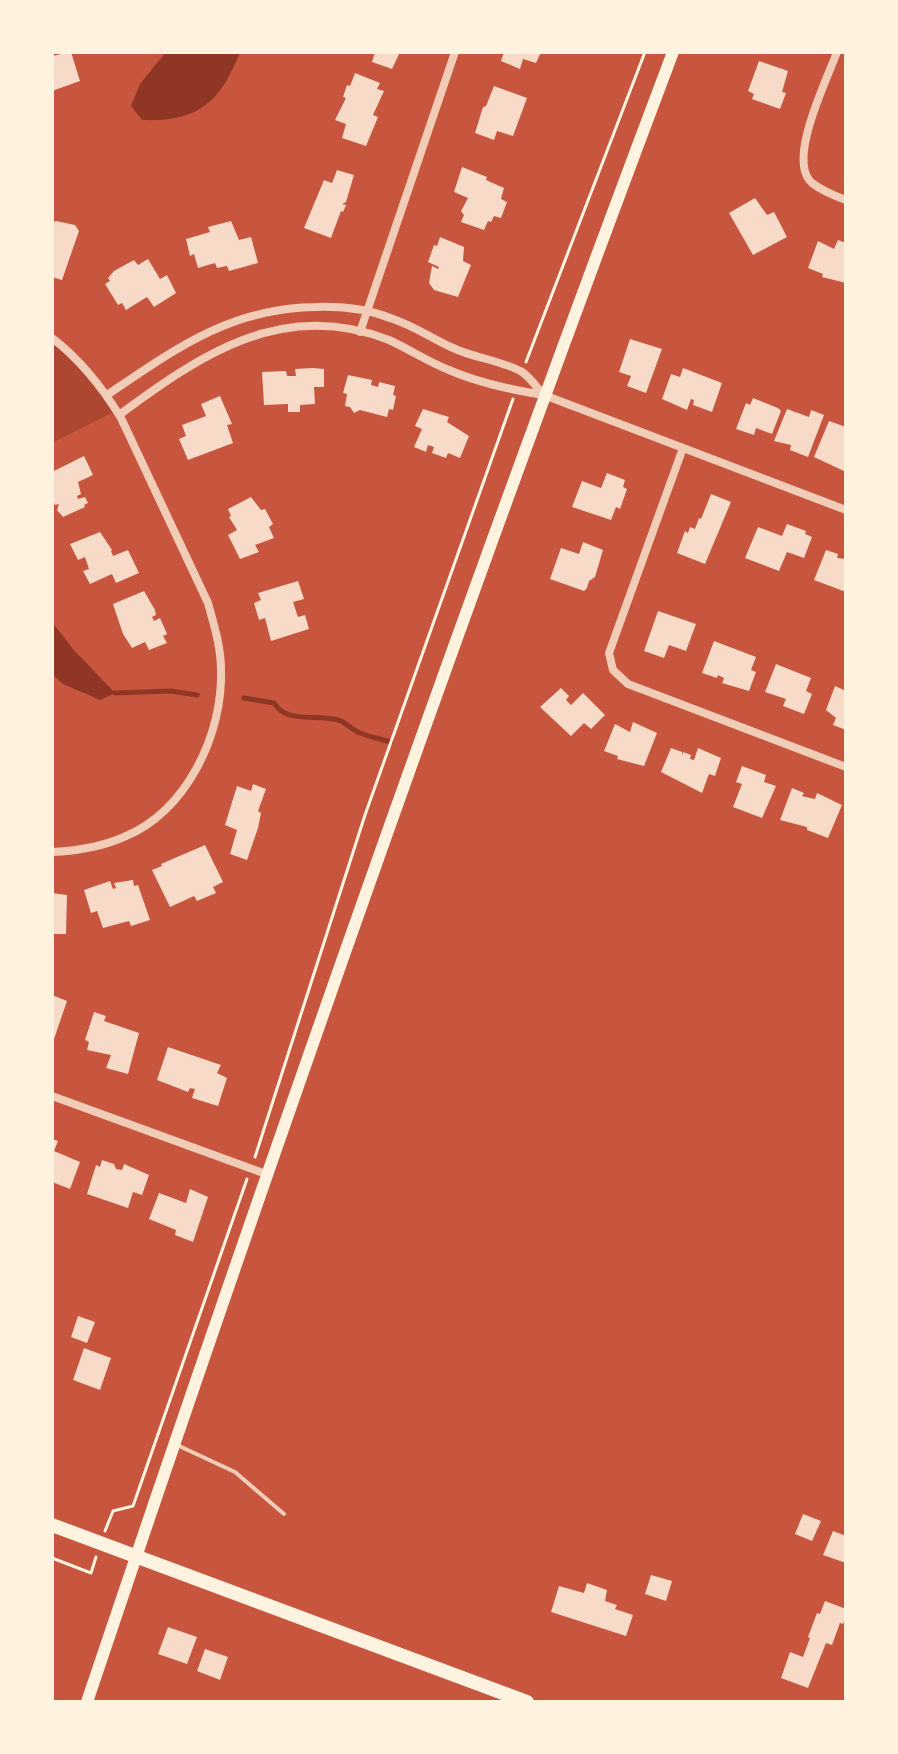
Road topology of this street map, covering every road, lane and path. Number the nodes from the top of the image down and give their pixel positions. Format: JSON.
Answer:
{"nodes":[{"id":1,"x":455,"y":52,"type":"edge"},
{"id":2,"x":645,"y":52,"type":"edge"},
{"id":3,"x":673,"y":52,"type":"edge"},
{"id":4,"x":837,"y":52,"type":"edge"},
{"id":5,"x":846,"y":200,"type":"edge"},
{"id":6,"x":366,"y":310,"type":"junction"},
{"id":7,"x":360,"y":332,"type":"junction"},
{"id":8,"x":52,"y":338,"type":"edge"},
{"id":9,"x":522,"y":372,"type":"junction"},
{"id":10,"x":516,"y":391,"type":"junction"},
{"id":11,"x":107,"y":395,"type":"junction"},
{"id":12,"x":544,"y":395,"type":"junction"},
{"id":13,"x":119,"y":415,"type":"junction"},
{"id":14,"x":683,"y":448,"type":"junction"},
{"id":15,"x":846,"y":510,"type":"edge"},
{"id":16,"x":846,"y":767,"type":"edge"},
{"id":17,"x":52,"y":852,"type":"edge"},
{"id":18,"x":52,"y":1096,"type":"edge"},
{"id":19,"x":251,"y":1169,"type":"junction"},
{"id":20,"x":266,"y":1174,"type":"junction"},
{"id":21,"x":174,"y":1444,"type":"junction"},
{"id":22,"x":113,"y":1511,"type":"dead end"},
{"id":23,"x":284,"y":1514,"type":"dead end"},
{"id":24,"x":52,"y":1525,"type":"edge"},
{"id":25,"x":136,"y":1555,"type":"junction"},
{"id":26,"x":52,"y":1558,"type":"edge"},
{"id":27,"x":91,"y":1573,"type":"dead end"},
{"id":28,"x":87,"y":1702,"type":"edge"},
{"id":29,"x":527,"y":1702,"type":"edge"}],
"edges":[{"from":1,"to":6,"type":"street"},
{"from":2,"to":9,"type":"path"},
{"from":3,"to":12,"type":"main road"},
{"from":4,"to":5,"type":"street"},
{"from":6,"to":7,"type":"street"},
{"from":6,"to":9,"type":"street"},
{"from":6,"to":11,"type":"street"},
{"from":7,"to":10,"type":"street"},
{"from":7,"to":13,"type":"street"},
{"from":8,"to":11,"type":"street"},
{"from":9,"to":12,"type":"street"},
{"from":10,"to":12,"type":"street"},
{"from":10,"to":19,"type":"path"},
{"from":11,"to":13,"type":"street"},
{"from":12,"to":14,"type":"street"},
{"from":12,"to":20,"type":"main road"},
{"from":13,"to":17,"type":"street"},
{"from":14,"to":15,"type":"street"},
{"from":14,"to":16,"type":"street"},
{"from":18,"to":19,"type":"street"},
{"from":19,"to":20,"type":"street"},
{"from":19,"to":22,"type":"path"},
{"from":20,"to":21,"type":"main road"},
{"from":21,"to":23,"type":"lane"},
{"from":21,"to":25,"type":"main road"},
{"from":24,"to":25,"type":"main road"},
{"from":25,"to":28,"type":"main road"},
{"from":25,"to":29,"type":"main road"},
{"from":26,"to":27,"type":"path"}]}
